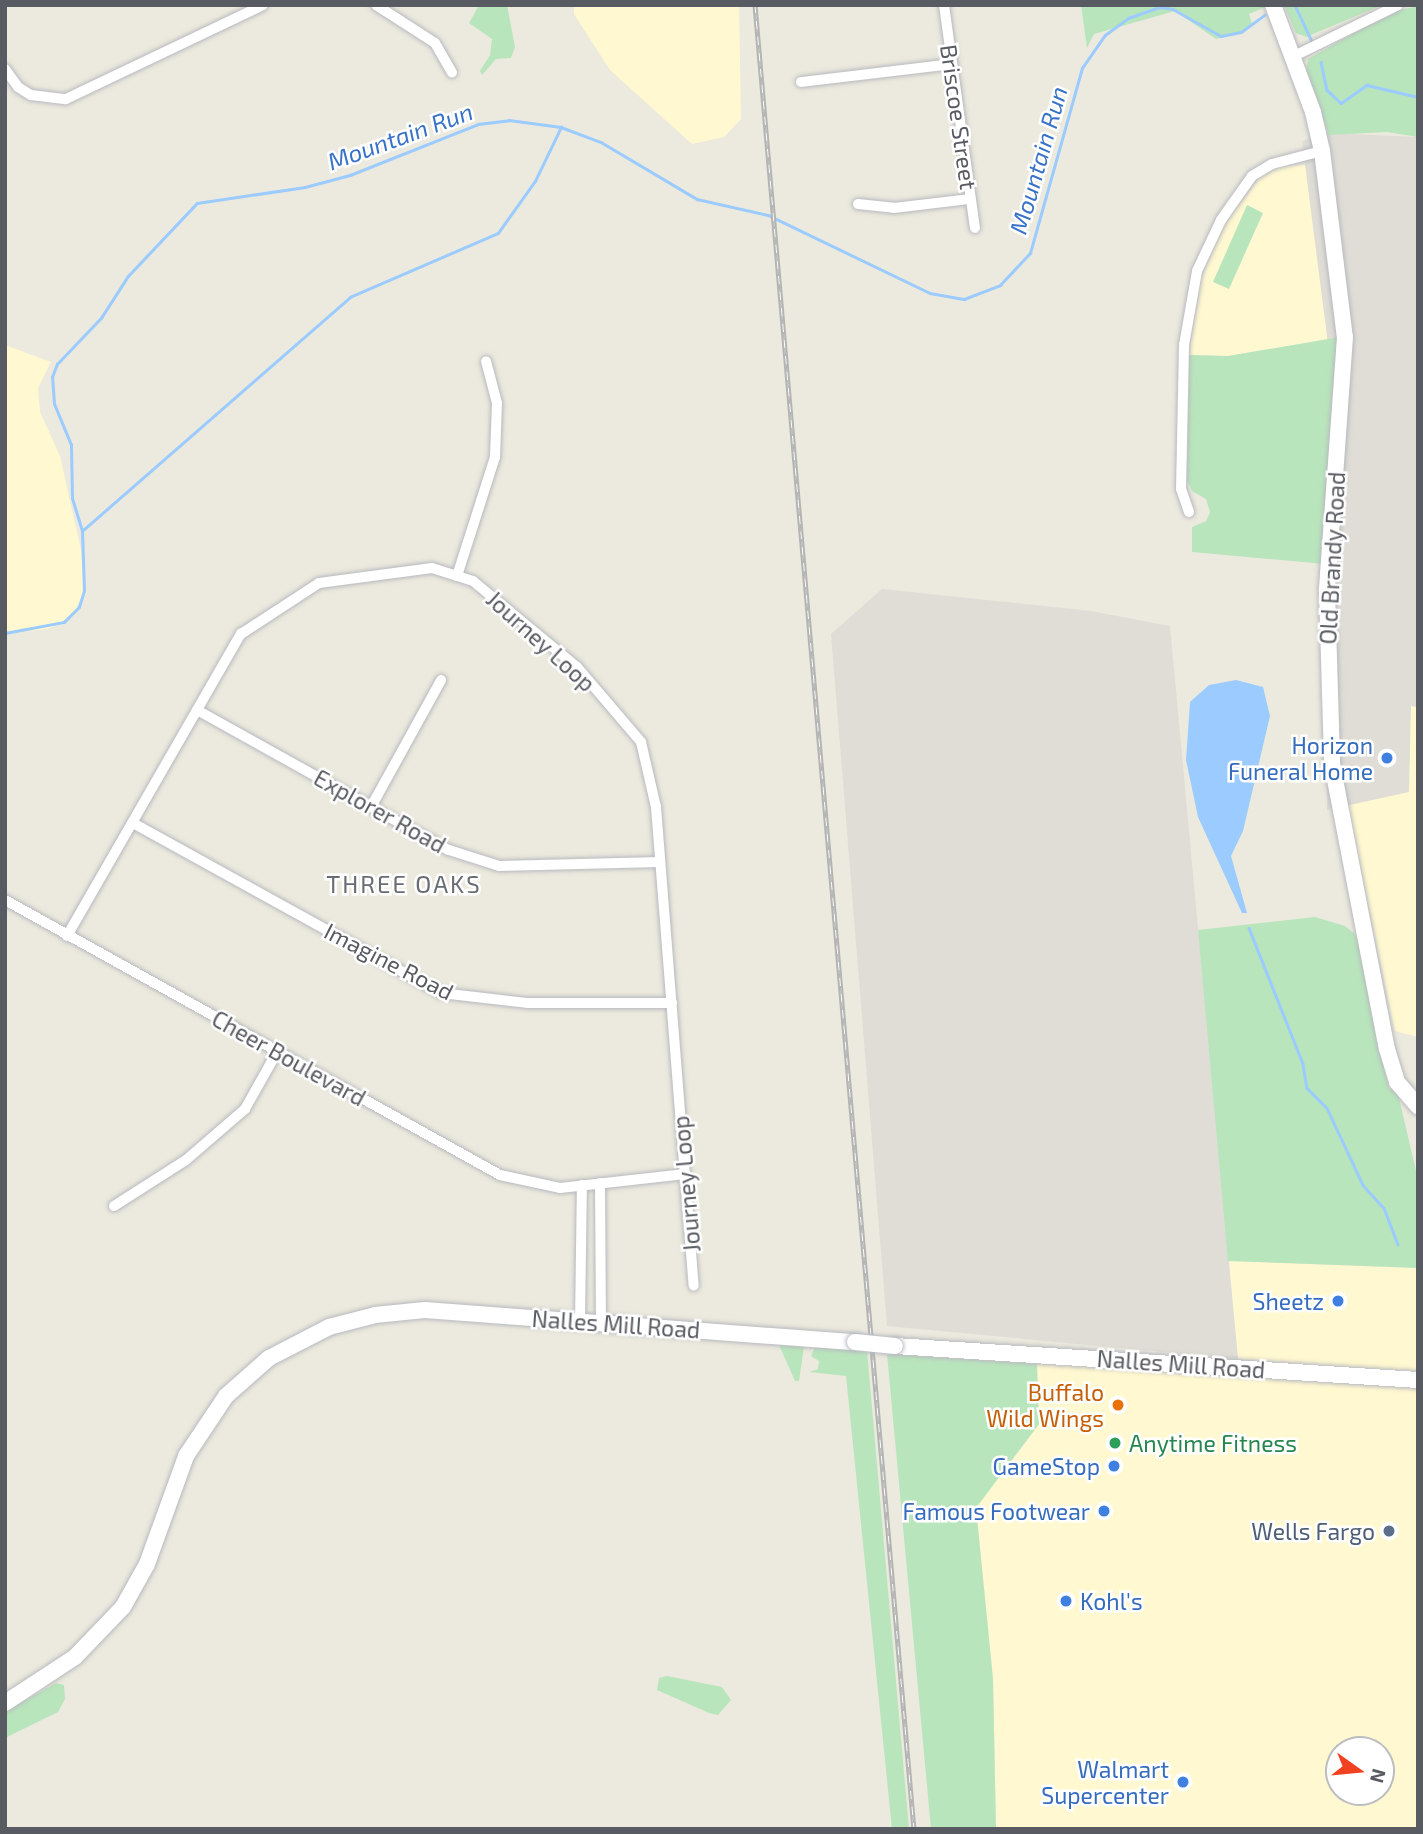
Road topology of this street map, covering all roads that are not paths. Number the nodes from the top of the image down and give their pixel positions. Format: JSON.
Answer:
{"nodes":[{"id":1,"x":264,"y":5,"type":"edge"},
{"id":2,"x":376,"y":5,"type":"edge"},
{"id":3,"x":944,"y":5,"type":"edge"},
{"id":4,"x":1273,"y":5,"type":"edge"},
{"id":5,"x":1398,"y":5,"type":"edge"},
{"id":6,"x":1292,"y":57,"type":"junction"},
{"id":7,"x":952,"y":64,"type":"junction"},
{"id":8,"x":5,"y":69,"type":"edge"},
{"id":9,"x":452,"y":72,"type":"dead end"},
{"id":10,"x":801,"y":82,"type":"dead end"},
{"id":11,"x":1322,"y":151,"type":"junction"},
{"id":12,"x":970,"y":199,"type":"junction"},
{"id":13,"x":858,"y":204,"type":"dead end"},
{"id":14,"x":975,"y":228,"type":"dead end"},
{"id":15,"x":486,"y":361,"type":"dead end"},
{"id":16,"x":1189,"y":512,"type":"dead end"},
{"id":17,"x":457,"y":576,"type":"junction"},
{"id":18,"x":441,"y":680,"type":"dead end"},
{"id":19,"x":197,"y":710,"type":"junction"},
{"id":20,"x":371,"y":807,"type":"junction"},
{"id":21,"x":133,"y":822,"type":"junction"},
{"id":22,"x":660,"y":862,"type":"junction"},
{"id":23,"x":5,"y":900,"type":"edge"},
{"id":24,"x":67,"y":936,"type":"junction"},
{"id":25,"x":672,"y":1003,"type":"junction"},
{"id":26,"x":277,"y":1052,"type":"junction"},
{"id":27,"x":1418,"y":1106,"type":"edge"},
{"id":28,"x":685,"y":1174,"type":"junction"},
{"id":29,"x":600,"y":1183,"type":"junction"},
{"id":30,"x":582,"y":1185,"type":"junction"},
{"id":31,"x":114,"y":1206,"type":"dead end"},
{"id":32,"x":694,"y":1285,"type":"dead end"},
{"id":33,"x":580,"y":1322,"type":"junction"},
{"id":34,"x":601,"y":1324,"type":"junction"},
{"id":35,"x":1418,"y":1380,"type":"edge"},
{"id":36,"x":5,"y":1703,"type":"edge"}],
"edges":[{"from":1,"to":8,"type":"street"},
{"from":2,"to":9,"type":"street"},
{"from":3,"to":7,"type":"street","name":"Briscoe Street"},
{"from":4,"to":6,"type":"street","name":"Old Brandy Road"},
{"from":5,"to":6,"type":"street"},
{"from":6,"to":11,"type":"street","name":"Old Brandy Road"},
{"from":7,"to":10,"type":"street"},
{"from":7,"to":12,"type":"street","name":"Briscoe Street"},
{"from":11,"to":16,"type":"street"},
{"from":11,"to":27,"type":"street","name":"Old Brandy Road"},
{"from":12,"to":13,"type":"street"},
{"from":12,"to":14,"type":"street","name":"Briscoe Street"},
{"from":15,"to":17,"type":"street"},
{"from":17,"to":19,"type":"street","name":"Journey Loop"},
{"from":17,"to":22,"type":"street","name":"Journey Loop"},
{"from":18,"to":20,"type":"street"},
{"from":19,"to":20,"type":"street","name":"Explorer Road"},
{"from":19,"to":21,"type":"street","name":"Journey Loop"},
{"from":20,"to":22,"type":"street","name":"Explorer Road"},
{"from":21,"to":24,"type":"street","name":"Journey Loop"},
{"from":21,"to":25,"type":"street","name":"Imagine Road"},
{"from":22,"to":25,"type":"street","name":"Journey Loop"},
{"from":23,"to":24,"type":"street","name":"Cheer Boulevard"},
{"from":24,"to":26,"type":"street","name":"Cheer Boulevard"},
{"from":25,"to":28,"type":"street","name":"Journey Loop"},
{"from":26,"to":30,"type":"street","name":"Cheer Boulevard"},
{"from":26,"to":31,"type":"street"},
{"from":28,"to":29,"type":"street","name":"Cheer Boulevard"},
{"from":28,"to":32,"type":"street","name":"Journey Loop"},
{"from":29,"to":30,"type":"street","name":"Cheer Boulevard"},
{"from":29,"to":34,"type":"street"},
{"from":30,"to":33,"type":"street"},
{"from":33,"to":34,"type":"street","name":"Nalles Mill Road"},
{"from":33,"to":36,"type":"street","name":"Nalles Mill Road"},
{"from":34,"to":35,"type":"street","name":"Nalles Mill Road","bridge":true}]}
